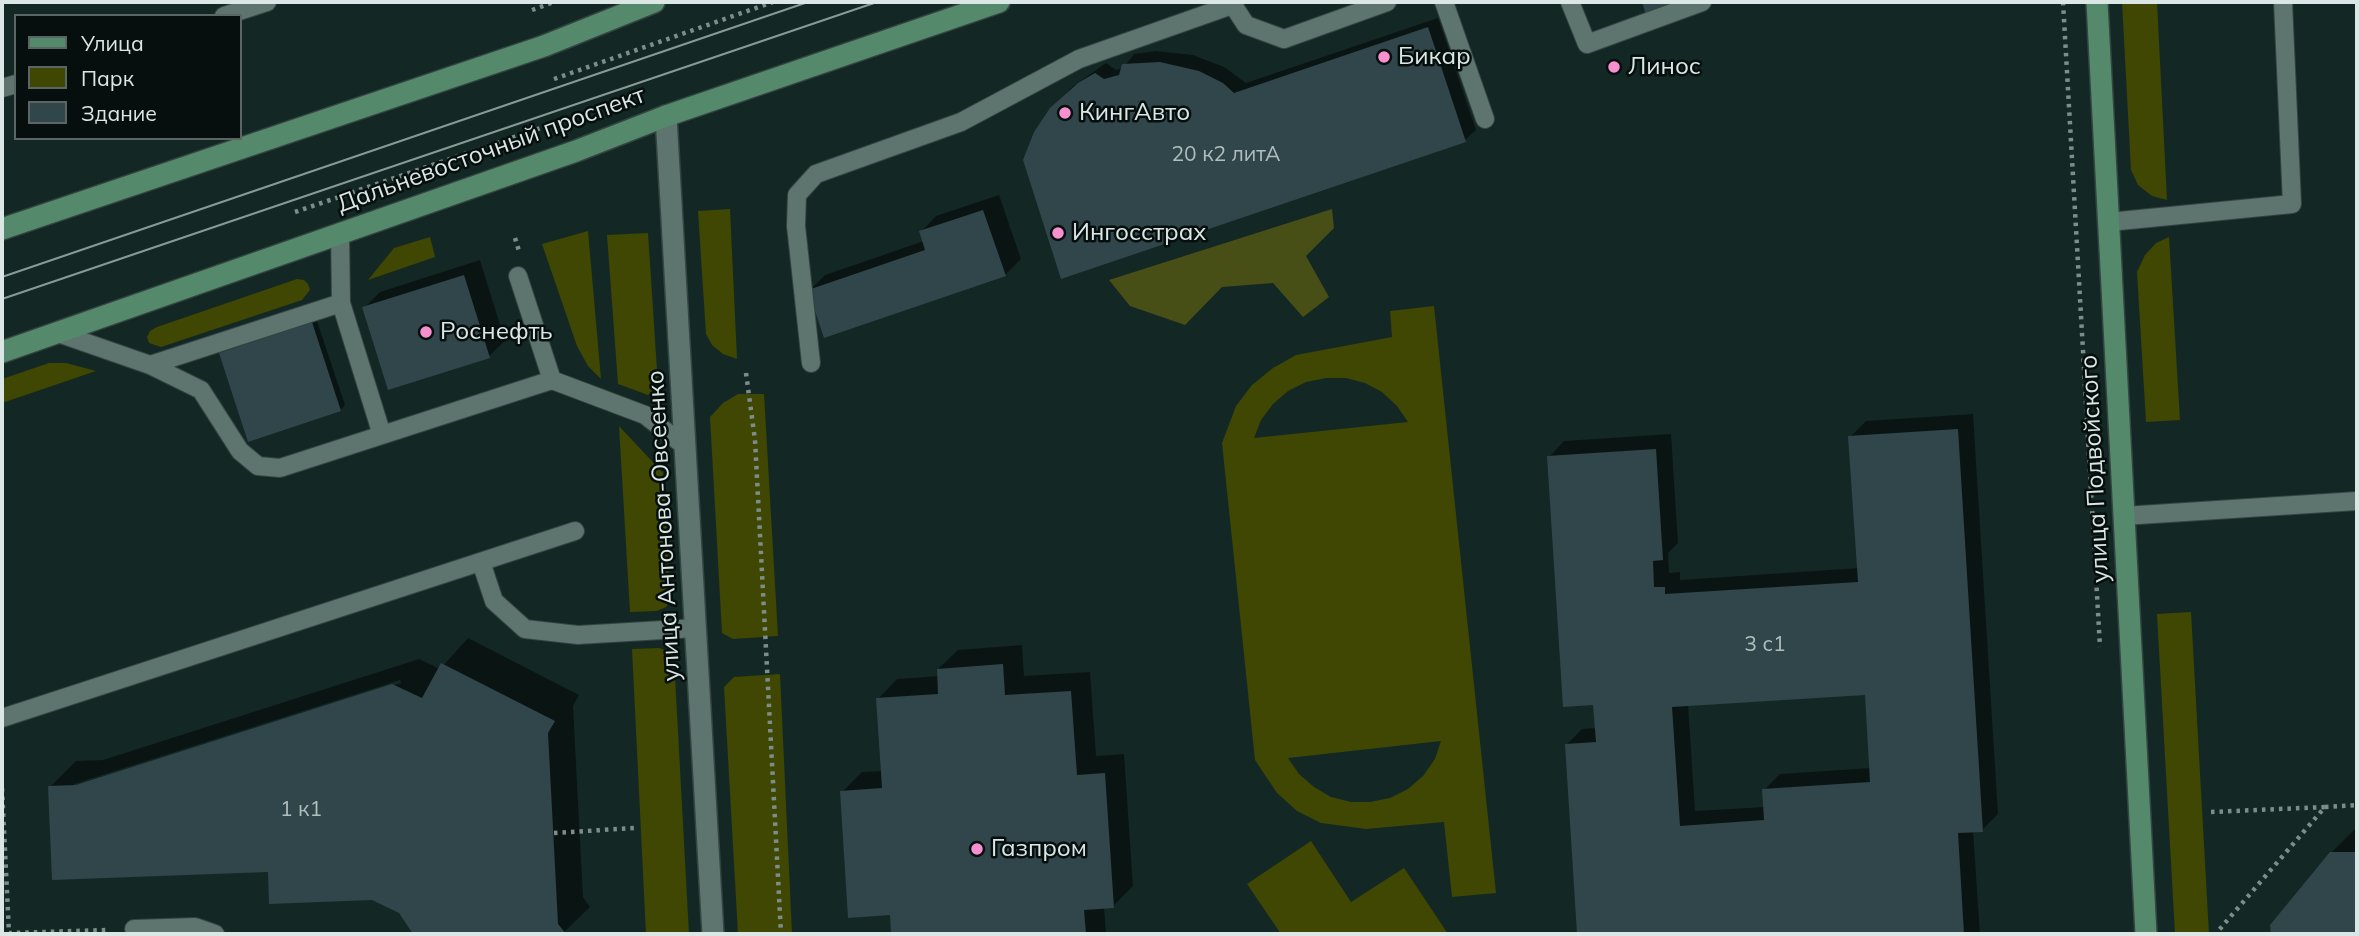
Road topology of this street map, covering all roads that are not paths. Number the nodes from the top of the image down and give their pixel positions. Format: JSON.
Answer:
{"nodes":[{"id":1,"x":267,"y":2,"type":"edge"},
{"id":2,"x":654,"y":2,"type":"edge"},
{"id":3,"x":999,"y":2,"type":"edge"},
{"id":4,"x":1387,"y":2,"type":"edge"},
{"id":5,"x":1444,"y":2,"type":"edge"},
{"id":6,"x":1570,"y":2,"type":"edge"},
{"id":7,"x":1702,"y":2,"type":"edge"},
{"id":8,"x":2097,"y":2,"type":"edge"},
{"id":9,"x":2283,"y":2,"type":"edge"},
{"id":10,"x":1231,"y":3,"type":"edge"},
{"id":11,"x":230,"y":14,"type":"edge"},
{"id":12,"x":666,"y":116,"type":"junction"},
{"id":13,"x":1485,"y":119,"type":"dead end"},
{"id":14,"x":2109,"y":222,"type":"junction"},
{"id":15,"x":2,"y":229,"type":"edge"},
{"id":16,"x":340,"y":232,"type":"junction"},
{"id":17,"x":518,"y":276,"type":"dead end"},
{"id":18,"x":341,"y":303,"type":"junction"},
{"id":19,"x":58,"y":333,"type":"junction"},
{"id":20,"x":2,"y":352,"type":"edge"},
{"id":21,"x":811,"y":363,"type":"dead end"},
{"id":22,"x":150,"y":365,"type":"junction"},
{"id":23,"x":552,"y":380,"type":"junction"},
{"id":24,"x":382,"y":435,"type":"junction"},
{"id":25,"x":686,"y":447,"type":"junction"},
{"id":26,"x":2357,"y":501,"type":"edge"},
{"id":27,"x":2123,"y":516,"type":"junction"},
{"id":28,"x":575,"y":531,"type":"dead end"},
{"id":29,"x":481,"y":562,"type":"junction"},
{"id":30,"x":696,"y":628,"type":"junction"},
{"id":31,"x":2,"y":718,"type":"edge"},
{"id":32,"x":134,"y":929,"type":"road end"},
{"id":33,"x":215,"y":934,"type":"edge"},
{"id":34,"x":713,"y":934,"type":"edge"},
{"id":35,"x":2146,"y":934,"type":"edge"}],
"edges":[{"from":1,"to":11,"type":"lane"},
{"from":2,"to":15,"type":"main road"},
{"from":3,"to":12,"type":"main road","name":"Дальневосточный проспект"},
{"from":4,"to":10,"type":"lane"},
{"from":5,"to":13,"type":"lane"},
{"from":6,"to":7,"type":"lane"},
{"from":8,"to":14,"type":"main road","name":"улица Подвойского"},
{"from":9,"to":14,"type":"lane"},
{"from":10,"to":21,"type":"lane"},
{"from":12,"to":16,"type":"main road","name":"Дальневосточный проспект"},
{"from":12,"to":25,"type":"street","name":"улица Антонова-Овсеенко"},
{"from":14,"to":27,"type":"main road","name":"улица Подвойского"},
{"from":16,"to":18,"type":"lane"},
{"from":16,"to":19,"type":"main road","name":"Дальневосточный проспект"},
{"from":17,"to":23,"type":"lane"},
{"from":18,"to":22,"type":"lane"},
{"from":18,"to":24,"type":"lane"},
{"from":19,"to":20,"type":"main road","name":"Дальневосточный проспект"},
{"from":19,"to":22,"type":"lane"},
{"from":22,"to":24,"type":"lane"},
{"from":23,"to":24,"type":"lane"},
{"from":23,"to":25,"type":"lane"},
{"from":25,"to":30,"type":"street","name":"улица Антонова-Овсеенко"},
{"from":26,"to":27,"type":"lane"},
{"from":27,"to":35,"type":"main road","name":"улица Подвойского"},
{"from":28,"to":29,"type":"lane"},
{"from":29,"to":30,"type":"lane"},
{"from":29,"to":31,"type":"lane"},
{"from":30,"to":34,"type":"street","name":"улица Антонова-Овсеенко"},
{"from":32,"to":33,"type":"lane"}]}
